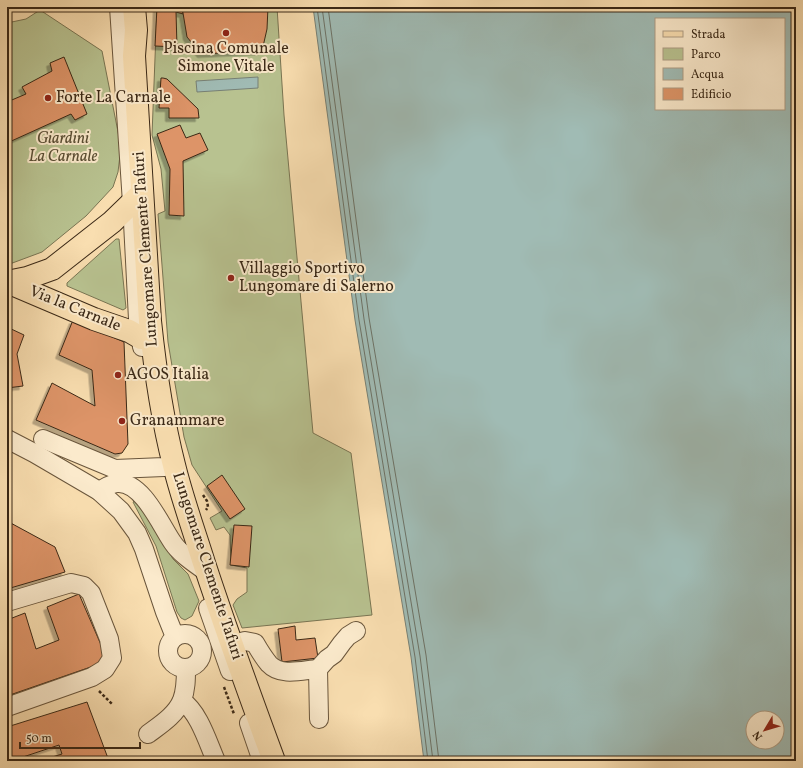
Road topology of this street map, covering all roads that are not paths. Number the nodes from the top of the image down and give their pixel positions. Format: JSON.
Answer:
{"nodes":[{"id":1,"x":119,"y":7,"type":"edge"},
{"id":2,"x":127,"y":7,"type":"edge"},
{"id":3,"x":134,"y":7,"type":"edge"},
{"id":4,"x":134,"y":56,"type":"junction"},
{"id":5,"x":137,"y":199,"type":"junction"},
{"id":6,"x":7,"y":282,"type":"edge"},
{"id":7,"x":141,"y":338,"type":"junction"},
{"id":8,"x":7,"y":439,"type":"edge"},
{"id":9,"x":43,"y":439,"type":"dead end"},
{"id":10,"x":169,"y":466,"type":"junction"},
{"id":11,"x":99,"y":491,"type":"junction"},
{"id":12,"x":200,"y":567,"type":"junction"},
{"id":13,"x":7,"y":602,"type":"edge"},
{"id":14,"x":208,"y":608,"type":"junction"},
{"id":15,"x":356,"y":631,"type":"dead end"},
{"id":16,"x":180,"y":635,"type":"junction"},
{"id":17,"x":231,"y":651,"type":"junction"},
{"id":18,"x":202,"y":653,"type":"junction"},
{"id":19,"x":186,"y":668,"type":"junction"},
{"id":20,"x":318,"y":669,"type":"junction"},
{"id":21,"x":182,"y":701,"type":"junction"},
{"id":22,"x":7,"y":707,"type":"edge"},
{"id":23,"x":319,"y":719,"type":"dead end"},
{"id":24,"x":148,"y":734,"type":"dead end"},
{"id":25,"x":216,"y":761,"type":"edge"},
{"id":26,"x":262,"y":761,"type":"edge"},
{"id":27,"x":274,"y":761,"type":"edge"}],
"edges":[{"from":1,"to":5,"type":"street","name":"Lungomare Clemente Tafuri"},
{"from":2,"to":4,"type":"main road"},
{"from":3,"to":4,"type":"main road","name":"Lungomare Clemente Tafuri"},
{"from":4,"to":5,"type":"main road","name":"Lungomare Clemente Tafuri"},
{"from":5,"to":6,"type":"main road","name":"Via la Carnale"},
{"from":5,"to":7,"type":"street","name":"Lungomare Clemente Tafuri"},
{"from":5,"to":10,"type":"main road","name":"Lungomare Clemente Tafuri"},
{"from":6,"to":7,"type":"main road","name":"Via la Carnale"},
{"from":7,"to":10,"type":"street","name":"Lungomare Clemente Tafuri"},
{"from":8,"to":11,"type":"street"},
{"from":9,"to":10,"type":"street"},
{"from":10,"to":12,"type":"main road","name":"Lungomare Clemente Tafuri"},
{"from":11,"to":12,"type":"street"},
{"from":11,"to":16,"type":"street"},
{"from":12,"to":14,"type":"street","name":"Lungomare Clemente Tafuri"},
{"from":12,"to":17,"type":"main road","name":"Lungomare Clemente Tafuri"},
{"from":13,"to":22,"type":"street"},
{"from":14,"to":16,"type":"street"},
{"from":14,"to":17,"type":"street","name":"Lungomare Clemente Tafuri"},
{"from":15,"to":20,"type":"street"},
{"from":16,"to":18,"type":"street"},
{"from":16,"to":19,"type":"street"},
{"from":17,"to":18,"type":"street"},
{"from":17,"to":20,"type":"street"},
{"from":17,"to":26,"type":"street","name":"Lungomare Clemente Tafuri"},
{"from":17,"to":27,"type":"main road","name":"Lungomare Clemente Tafuri"},
{"from":18,"to":19,"type":"street"},
{"from":19,"to":21,"type":"street"},
{"from":20,"to":23,"type":"street"},
{"from":21,"to":24,"type":"street"},
{"from":21,"to":25,"type":"street"}]}
